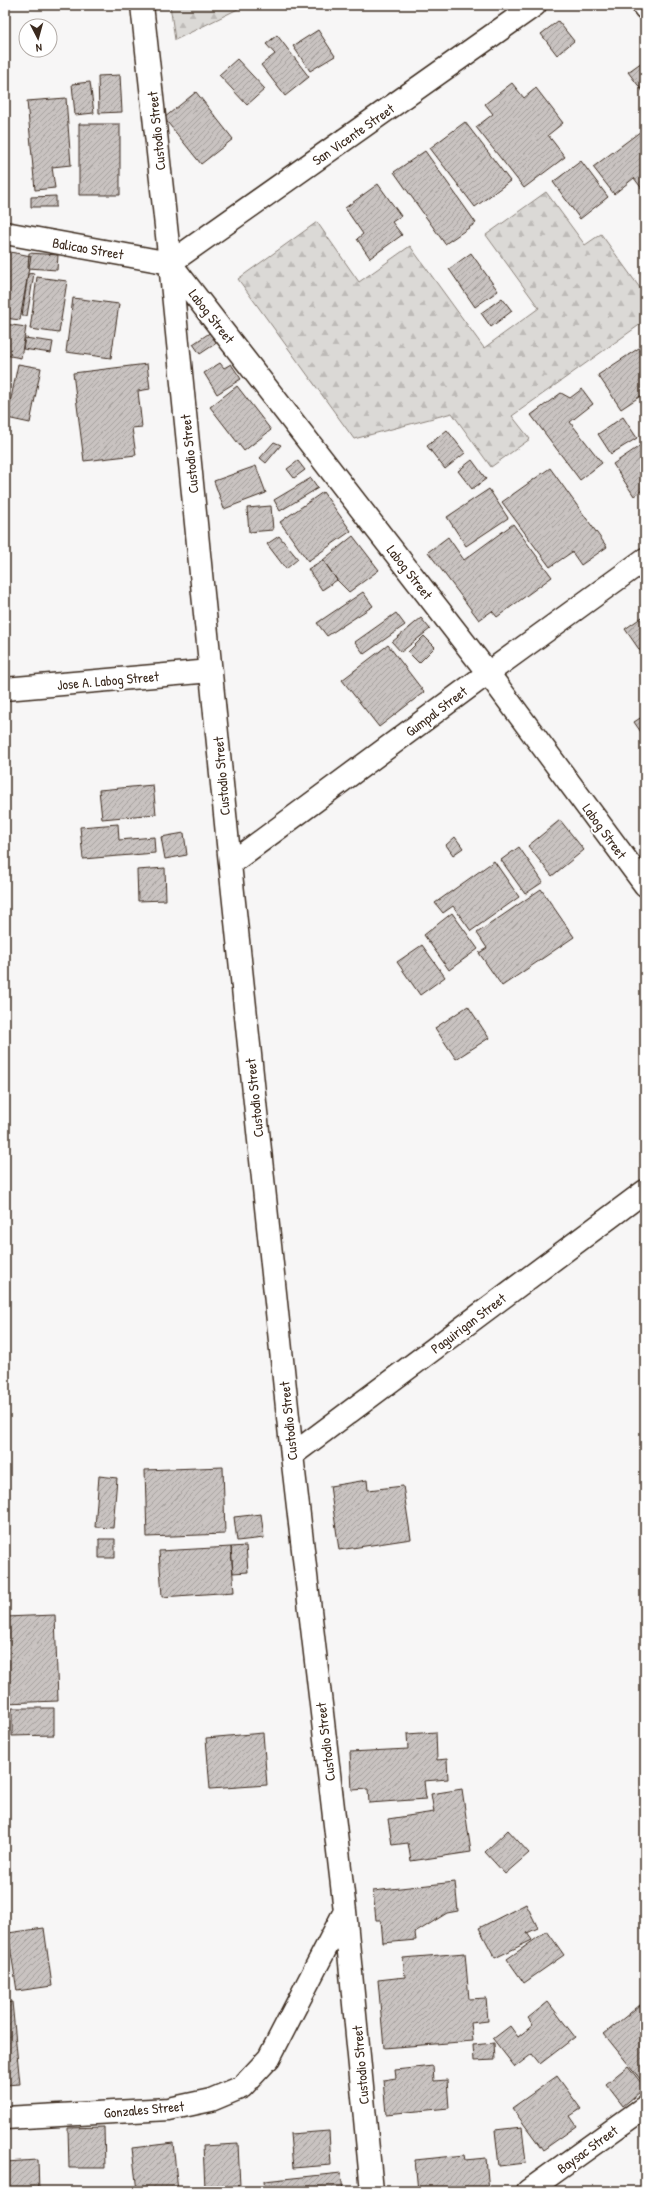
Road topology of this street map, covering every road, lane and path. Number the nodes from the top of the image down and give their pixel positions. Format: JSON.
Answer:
{"nodes":[{"id":1,"x":142,"y":5,"type":"edge"},
{"id":2,"x":535,"y":5,"type":"edge"},
{"id":3,"x":642,"y":5,"type":"edge"},
{"id":4,"x":645,"y":8,"type":"edge"},
{"id":5,"x":5,"y":233,"type":"edge"},
{"id":6,"x":170,"y":263,"type":"junction"},
{"id":7,"x":645,"y":559,"type":"edge"},
{"id":8,"x":211,"y":671,"type":"junction"},
{"id":9,"x":488,"y":673,"type":"junction"},
{"id":10,"x":5,"y":689,"type":"edge"},
{"id":11,"x":230,"y":864,"type":"junction"},
{"id":12,"x":645,"y":885,"type":"edge"},
{"id":13,"x":645,"y":1191,"type":"edge"},
{"id":14,"x":292,"y":1455,"type":"junction"},
{"id":15,"x":345,"y":1911,"type":"junction"},
{"id":16,"x":645,"y":2107,"type":"edge"},
{"id":17,"x":5,"y":2118,"type":"edge"},
{"id":18,"x":372,"y":2191,"type":"edge"},
{"id":19,"x":528,"y":2191,"type":"edge"}],
"edges":[{"from":1,"to":6,"type":"street","name":"Custodio Street"},
{"from":2,"to":6,"type":"street","name":"San Vicente Street"},
{"from":3,"to":4,"type":"street"},
{"from":5,"to":6,"type":"street","name":"Balicao Street"},
{"from":6,"to":8,"type":"street","name":"Custodio Street"},
{"from":6,"to":9,"type":"street","name":"Labog Street"},
{"from":7,"to":9,"type":"street","name":"Gumpal Street"},
{"from":8,"to":10,"type":"street","name":"Jose A. Labog Street"},
{"from":8,"to":11,"type":"street","name":"Custodio Street"},
{"from":9,"to":11,"type":"street","name":"Gumpal Street"},
{"from":9,"to":12,"type":"street","name":"Labog Street"},
{"from":11,"to":14,"type":"street","name":"Custodio Street"},
{"from":13,"to":14,"type":"street","name":"Paguirigan Street"},
{"from":14,"to":15,"type":"street","name":"Custodio Street"},
{"from":15,"to":17,"type":"street","name":"Gonzales Street"},
{"from":15,"to":18,"type":"street","name":"Custodio Street"},
{"from":16,"to":19,"type":"street","name":"Baysac Street"}]}
